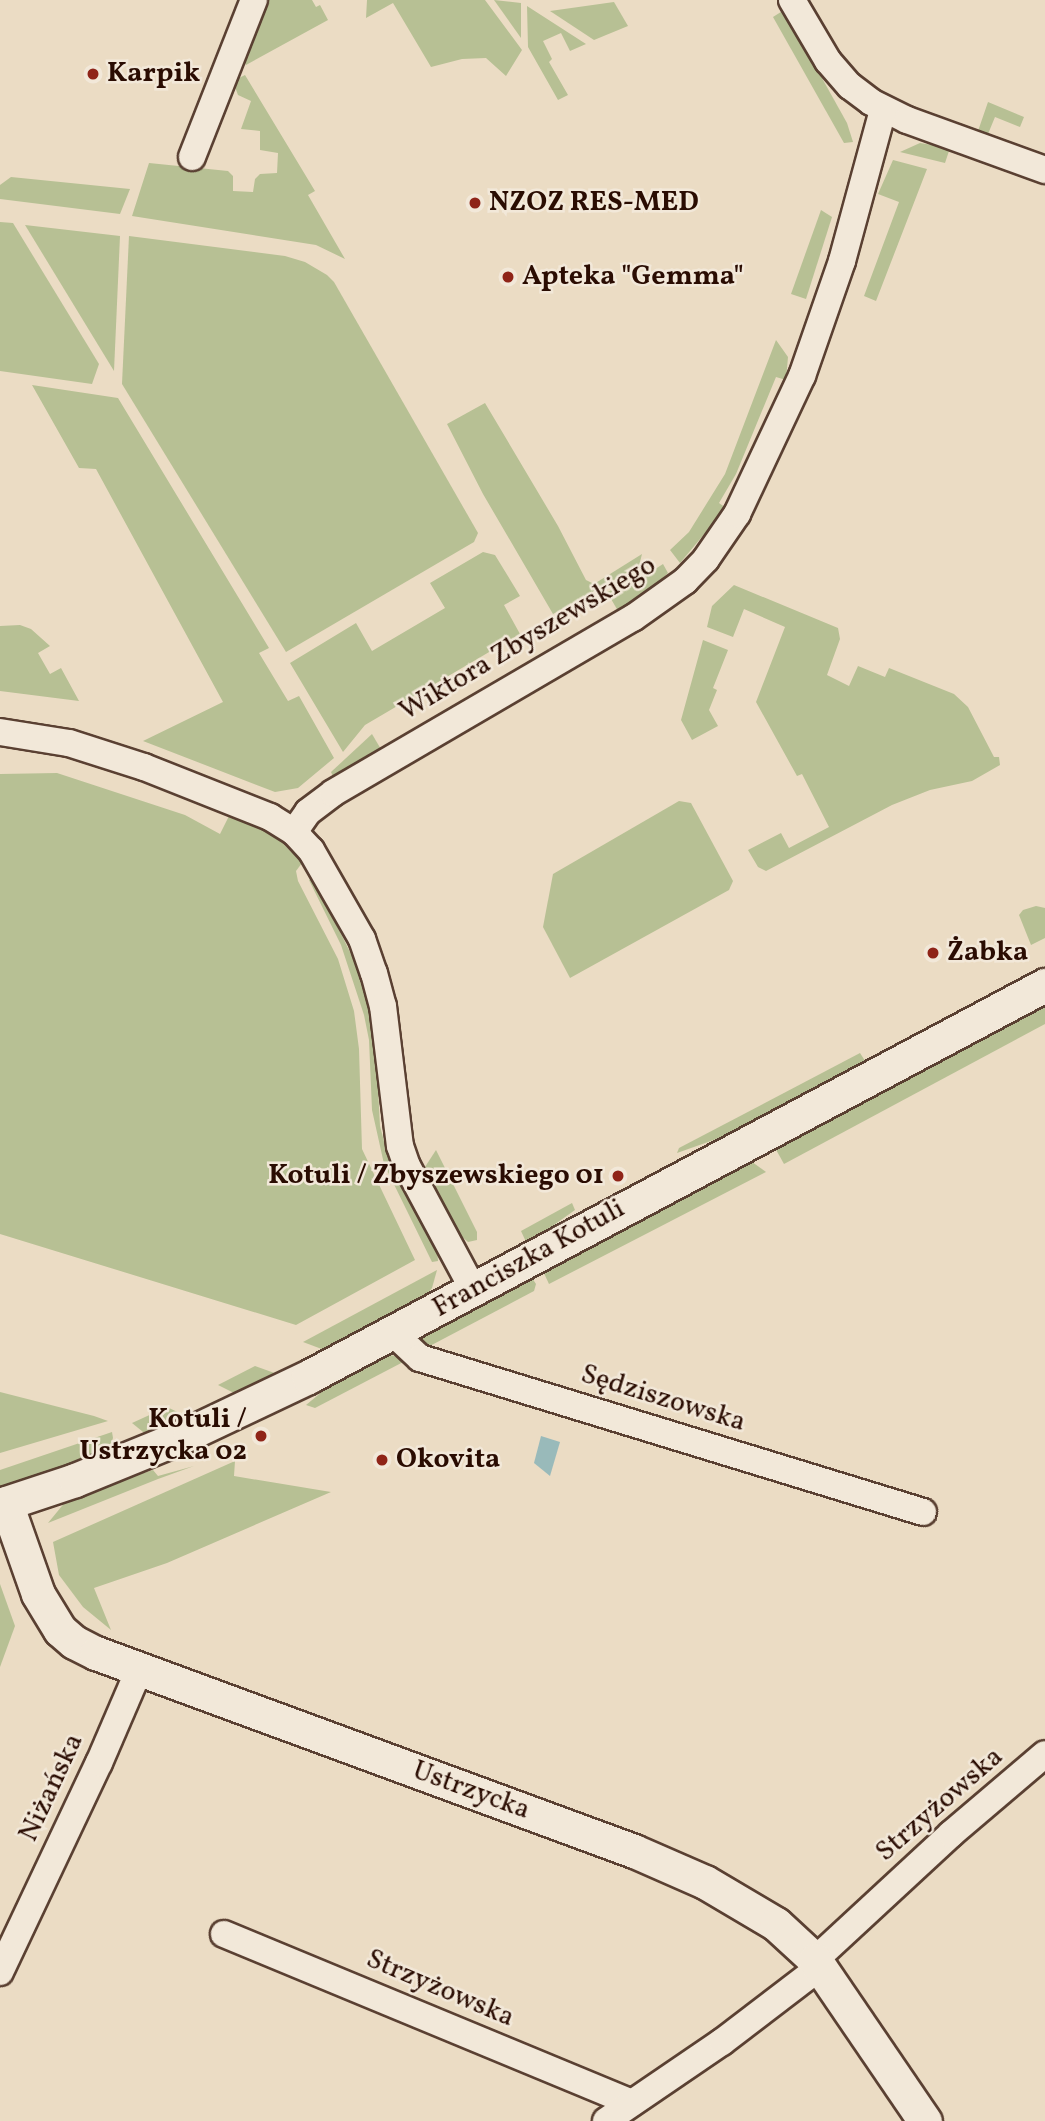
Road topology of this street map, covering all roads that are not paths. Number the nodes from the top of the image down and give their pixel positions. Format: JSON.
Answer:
{"nodes":[{"id":1,"x":254,"y":0,"type":"edge"},
{"id":2,"x":792,"y":0,"type":"edge"},
{"id":3,"x":883,"y":110,"type":"junction"},
{"id":4,"x":192,"y":156,"type":"dead end"},
{"id":5,"x":1045,"y":170,"type":"edge"},
{"id":6,"x":0,"y":732,"type":"edge"},
{"id":7,"x":294,"y":832,"type":"junction"},
{"id":8,"x":1045,"y":985,"type":"edge"},
{"id":9,"x":473,"y":1289,"type":"junction"},
{"id":10,"x":393,"y":1333,"type":"junction"},
{"id":11,"x":3,"y":1504,"type":"edge"},
{"id":12,"x":923,"y":1512,"type":"dead end"},
{"id":13,"x":140,"y":1668,"type":"junction"},
{"id":14,"x":1045,"y":1754,"type":"edge"},
{"id":15,"x":224,"y":1934,"type":"dead end"},
{"id":16,"x":817,"y":1963,"type":"junction"},
{"id":17,"x":0,"y":1972,"type":"edge"},
{"id":18,"x":631,"y":2103,"type":"junction"},
{"id":19,"x":606,"y":2121,"type":"edge"},
{"id":20,"x":925,"y":2121,"type":"edge"}],
"edges":[{"from":1,"to":4,"type":"street"},
{"from":2,"to":3,"type":"street"},
{"from":3,"to":5,"type":"street"},
{"from":3,"to":7,"type":"street","name":"Wiktora Zbyszewskiego"},
{"from":6,"to":7,"type":"street"},
{"from":7,"to":9,"type":"street"},
{"from":8,"to":9,"type":"street","name":"Franciszka Kotuli"},
{"from":9,"to":10,"type":"street","name":"Franciszka Kotuli"},
{"from":10,"to":11,"type":"street","name":"Franciszka Kotuli"},
{"from":10,"to":12,"type":"street","name":"Sędziszowska"},
{"from":11,"to":13,"type":"street","name":"Ustrzycka"},
{"from":13,"to":16,"type":"street","name":"Ustrzycka"},
{"from":13,"to":17,"type":"street","name":"Niżańska"},
{"from":14,"to":16,"type":"street","name":"Strzyżowska"},
{"from":15,"to":18,"type":"street","name":"Strzyżowska"},
{"from":16,"to":18,"type":"street","name":"Strzyżowska"},
{"from":16,"to":20,"type":"street","name":"Ustrzycka"},
{"from":18,"to":19,"type":"street","name":"Strzyżowska"}]}
